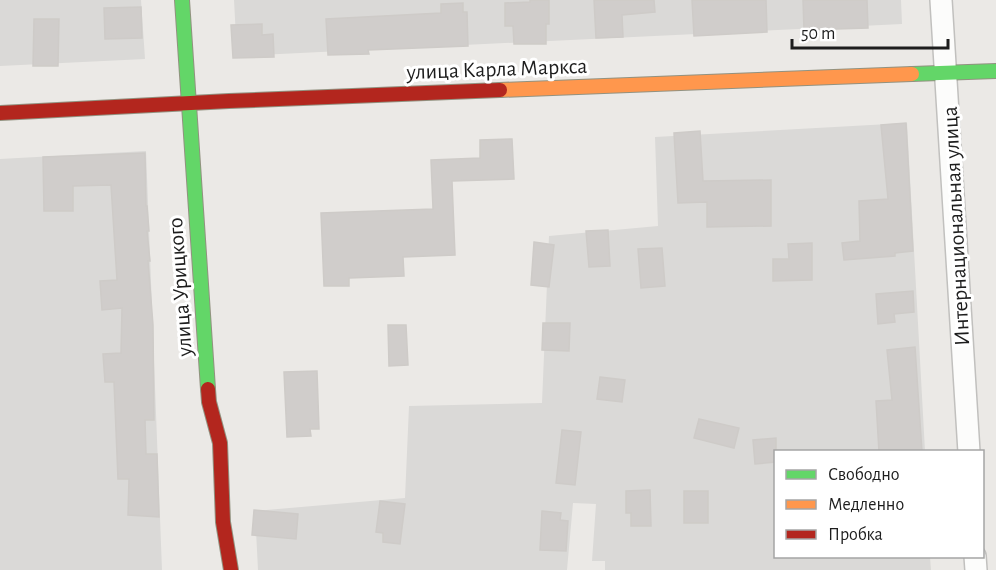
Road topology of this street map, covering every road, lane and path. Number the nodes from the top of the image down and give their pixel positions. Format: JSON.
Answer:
{"nodes":[{"id":1,"x":182,"y":0,"type":"edge"},
{"id":2,"x":942,"y":0,"type":"edge"},
{"id":3,"x":996,"y":71,"type":"edge"},
{"id":4,"x":947,"y":73,"type":"junction"},
{"id":5,"x":189,"y":103,"type":"junction"},
{"id":6,"x":0,"y":113,"type":"edge"},
{"id":7,"x":969,"y":450,"type":"edge"},
{"id":8,"x":231,"y":570,"type":"edge"}],
"edges":[{"from":1,"to":5,"type":"main road","name":"улица Урицкого"},
{"from":2,"to":4,"type":"street","name":"Интернациональная улица"},
{"from":3,"to":4,"type":"main road","name":"улица Карла Маркса"},
{"from":4,"to":5,"type":"main road","name":"улица Карла Маркса"},
{"from":4,"to":7,"type":"street","name":"Интернациональная улица"},
{"from":5,"to":6,"type":"main road","name":"улица Карла Маркса"},
{"from":5,"to":8,"type":"main road","name":"улица Урицкого"}]}
